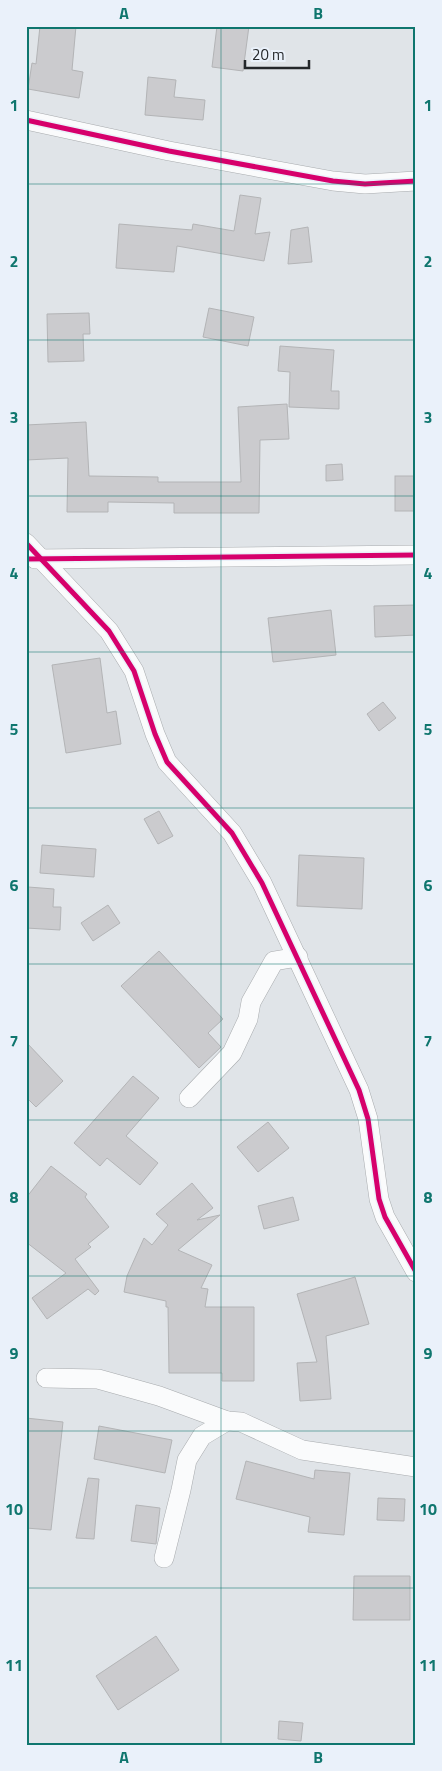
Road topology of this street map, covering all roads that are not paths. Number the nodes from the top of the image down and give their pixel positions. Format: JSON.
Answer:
{"nodes":[{"id":1,"x":26,"y":120,"type":"edge"},
{"id":2,"x":416,"y":181,"type":"edge"},
{"id":3,"x":26,"y":543,"type":"edge"},
{"id":4,"x":416,"y":555,"type":"edge"},
{"id":5,"x":34,"y":559,"type":"edge"},
{"id":6,"x":298,"y":957,"type":"junction"},
{"id":7,"x":189,"y":1098,"type":"dead end"},
{"id":8,"x":416,"y":1272,"type":"edge"},
{"id":9,"x":46,"y":1378,"type":"dead end"},
{"id":10,"x":226,"y":1421,"type":"junction"},
{"id":11,"x":416,"y":1467,"type":"edge"},
{"id":12,"x":164,"y":1558,"type":"dead end"}],
"edges":[{"from":1,"to":2,"type":"street"},
{"from":3,"to":5,"type":"street"},
{"from":4,"to":5,"type":"street"},
{"from":5,"to":6,"type":"street"},
{"from":6,"to":7,"type":"street"},
{"from":6,"to":8,"type":"street"},
{"from":9,"to":10,"type":"street"},
{"from":10,"to":11,"type":"street"},
{"from":10,"to":12,"type":"street"}]}
